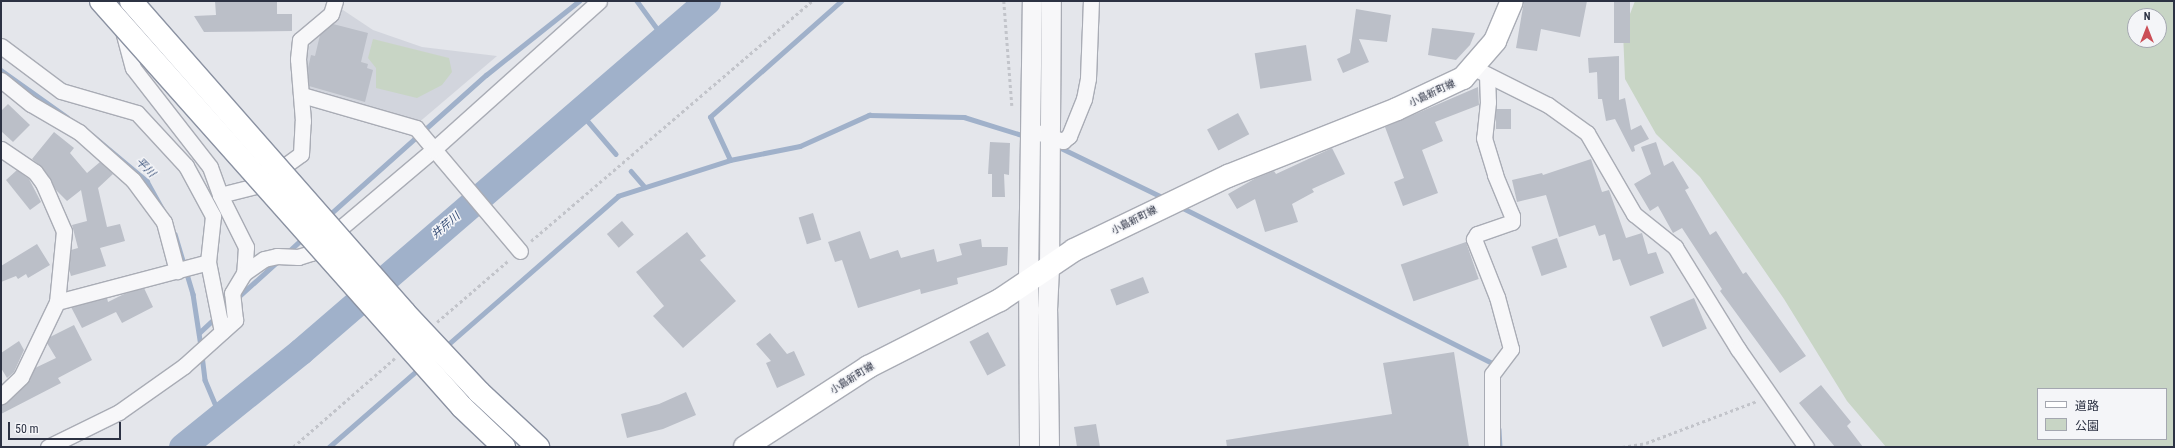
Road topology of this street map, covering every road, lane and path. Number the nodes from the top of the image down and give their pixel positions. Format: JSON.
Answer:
{"nodes":[{"id":1,"x":101,"y":1,"type":"edge"},
{"id":2,"x":130,"y":1,"type":"edge"},
{"id":3,"x":335,"y":1,"type":"edge"},
{"id":4,"x":599,"y":1,"type":"edge"},
{"id":5,"x":812,"y":1,"type":"edge"},
{"id":6,"x":1004,"y":1,"type":"edge"},
{"id":7,"x":1032,"y":1,"type":"edge"},
{"id":8,"x":1051,"y":1,"type":"edge"},
{"id":9,"x":1091,"y":1,"type":"edge"},
{"id":10,"x":1512,"y":1,"type":"edge"},
{"id":11,"x":1,"y":46,"type":"edge"},
{"id":12,"x":1481,"y":71,"type":"junction"},
{"id":13,"x":1,"y":80,"type":"edge"},
{"id":14,"x":302,"y":95,"type":"junction"},
{"id":15,"x":1013,"y":108,"type":"dead end"},
{"id":16,"x":1031,"y":130,"type":"junction"},
{"id":17,"x":1051,"y":137,"type":"junction"},
{"id":18,"x":1,"y":149,"type":"edge"},
{"id":19,"x":434,"y":151,"type":"junction"},
{"id":20,"x":220,"y":195,"type":"junction"},
{"id":21,"x":520,"y":251,"type":"joint"},
{"id":22,"x":205,"y":263,"type":"junction"},
{"id":23,"x":1050,"y":267,"type":"junction"},
{"id":24,"x":179,"y":270,"type":"junction"},
{"id":25,"x":244,"y":273,"type":"junction"},
{"id":26,"x":1028,"y":280,"type":"junction"},
{"id":27,"x":57,"y":302,"type":"junction"},
{"id":28,"x":222,"y":332,"type":"junction"},
{"id":29,"x":1,"y":396,"type":"edge"},
{"id":30,"x":1770,"y":396,"type":"junction"},
{"id":31,"x":48,"y":447,"type":"edge"},
{"id":32,"x":504,"y":447,"type":"edge"},
{"id":33,"x":538,"y":447,"type":"edge"},
{"id":34,"x":745,"y":447,"type":"edge"},
{"id":35,"x":1029,"y":447,"type":"edge"},
{"id":36,"x":1049,"y":447,"type":"edge"},
{"id":37,"x":1492,"y":447,"type":"edge"},
{"id":38,"x":1622,"y":447,"type":"edge"},
{"id":39,"x":1806,"y":447,"type":"edge"}],
"edges":[{"from":1,"to":32,"type":"main road","bridge":true},
{"from":2,"to":20,"type":"street"},
{"from":2,"to":33,"type":"main road","bridge":true},
{"from":3,"to":14,"type":"street"},
{"from":4,"to":19,"type":"street"},
{"from":5,"to":21,"type":"path"},
{"from":6,"to":15,"type":"path"},
{"from":7,"to":16,"type":"street"},
{"from":8,"to":17,"type":"street"},
{"from":9,"to":17,"type":"street"},
{"from":10,"to":12,"type":"main road","name":"小島新町線"},
{"from":11,"to":22,"type":"street"},
{"from":12,"to":23,"type":"main road","name":"小島新町線"},
{"from":12,"to":30,"type":"street"},
{"from":12,"to":37,"type":"street"},
{"from":13,"to":24,"type":"street"},
{"from":14,"to":19,"type":"street"},
{"from":14,"to":20,"type":"street"},
{"from":16,"to":17,"type":"street"},
{"from":16,"to":26,"type":"street"},
{"from":17,"to":23,"type":"street"},
{"from":18,"to":27,"type":"street"},
{"from":19,"to":21,"type":"street"},
{"from":19,"to":25,"type":"street"},
{"from":20,"to":25,"type":"street"},
{"from":22,"to":24,"type":"street"},
{"from":22,"to":28,"type":"street"},
{"from":23,"to":26,"type":"main road","name":"小島新町線"},
{"from":23,"to":36,"type":"street"},
{"from":24,"to":27,"type":"street"},
{"from":25,"to":28,"type":"street"},
{"from":26,"to":34,"type":"main road","name":"小島新町線"},
{"from":26,"to":35,"type":"street"},
{"from":27,"to":29,"type":"street"},
{"from":28,"to":31,"type":"street"},
{"from":30,"to":38,"type":"path"},
{"from":30,"to":39,"type":"street"}]}
